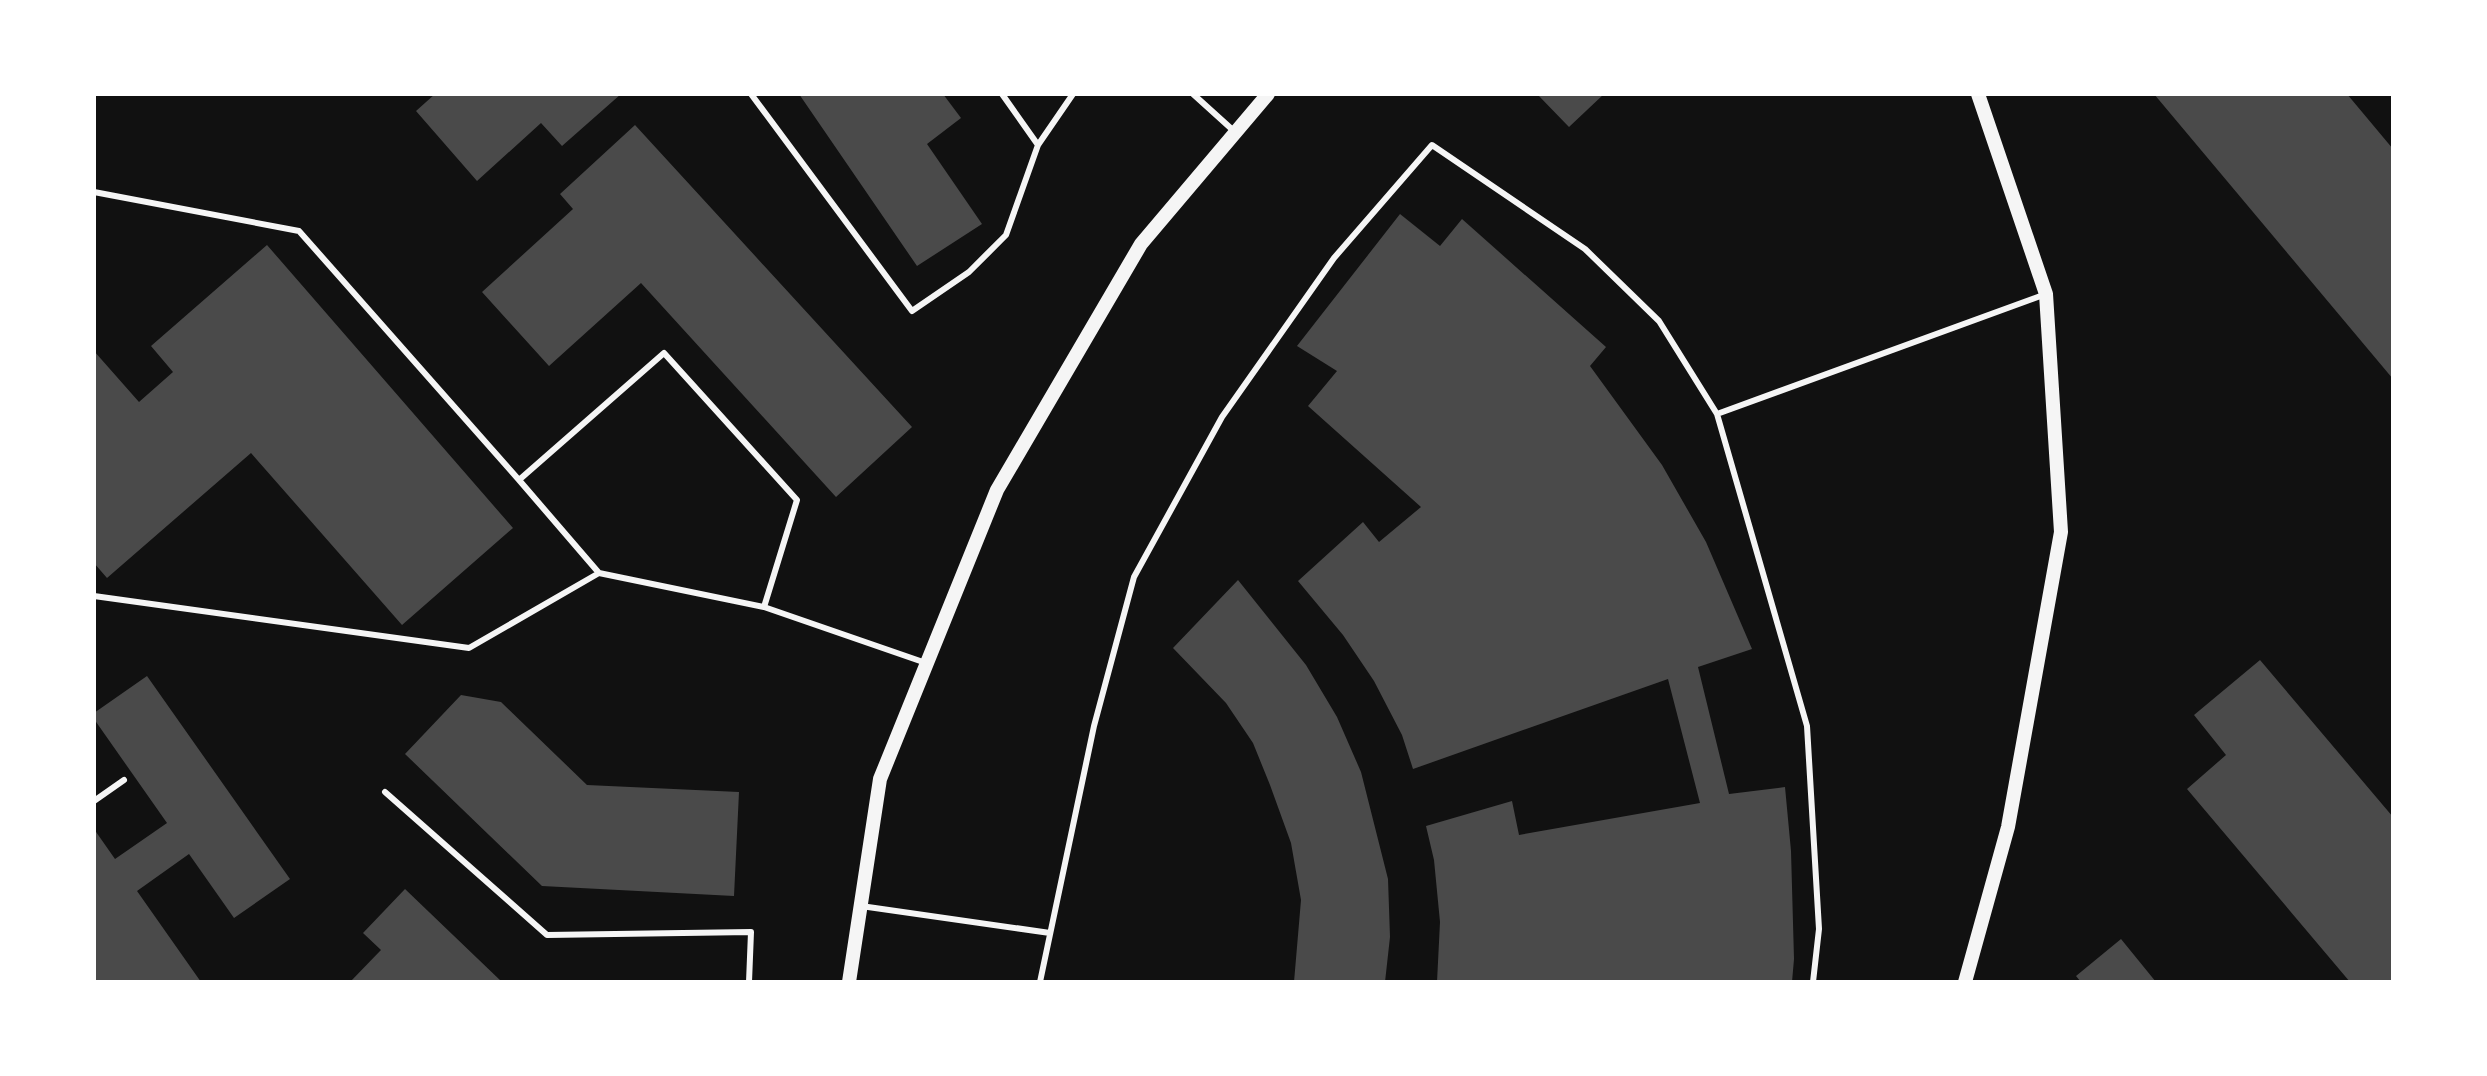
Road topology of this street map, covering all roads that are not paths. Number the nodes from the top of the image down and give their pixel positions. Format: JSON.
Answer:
{"nodes":[{"id":1,"x":751,"y":94,"type":"edge"},
{"id":2,"x":1002,"y":94,"type":"edge"},
{"id":3,"x":1073,"y":94,"type":"edge"},
{"id":4,"x":1193,"y":94,"type":"edge"},
{"id":5,"x":1268,"y":94,"type":"edge"},
{"id":6,"x":1978,"y":94,"type":"edge"},
{"id":7,"x":1235,"y":132,"type":"junction"},
{"id":8,"x":1038,"y":145,"type":"junction"},
{"id":9,"x":94,"y":192,"type":"edge"},
{"id":10,"x":2046,"y":294,"type":"junction"},
{"id":11,"x":1717,"y":414,"type":"junction"},
{"id":12,"x":519,"y":480,"type":"junction"},
{"id":13,"x":599,"y":573,"type":"junction"},
{"id":14,"x":94,"y":596,"type":"edge"},
{"id":15,"x":764,"y":607,"type":"junction"},
{"id":16,"x":927,"y":663,"type":"junction"},
{"id":17,"x":124,"y":780,"type":"dead end"},
{"id":18,"x":385,"y":792,"type":"dead end"},
{"id":19,"x":94,"y":801,"type":"edge"},
{"id":20,"x":861,"y":906,"type":"junction"},
{"id":21,"x":1050,"y":933,"type":"junction"},
{"id":22,"x":749,"y":982,"type":"edge"},
{"id":23,"x":849,"y":982,"type":"edge"},
{"id":24,"x":1040,"y":982,"type":"edge"},
{"id":25,"x":1813,"y":982,"type":"edge"},
{"id":26,"x":1965,"y":982,"type":"edge"}],
"edges":[{"from":1,"to":8,"type":"lane"},
{"from":2,"to":8,"type":"lane"},
{"from":3,"to":8,"type":"lane"},
{"from":4,"to":7,"type":"lane"},
{"from":5,"to":7,"type":"street"},
{"from":6,"to":10,"type":"street"},
{"from":7,"to":16,"type":"street"},
{"from":9,"to":12,"type":"lane"},
{"from":10,"to":11,"type":"lane"},
{"from":10,"to":26,"type":"street"},
{"from":11,"to":21,"type":"lane"},
{"from":11,"to":25,"type":"lane"},
{"from":12,"to":13,"type":"lane"},
{"from":12,"to":15,"type":"lane"},
{"from":13,"to":14,"type":"lane"},
{"from":13,"to":15,"type":"lane"},
{"from":15,"to":16,"type":"lane"},
{"from":16,"to":20,"type":"street"},
{"from":17,"to":19,"type":"lane"},
{"from":18,"to":22,"type":"lane"},
{"from":20,"to":21,"type":"lane"},
{"from":20,"to":23,"type":"street"},
{"from":21,"to":24,"type":"lane"}]}
